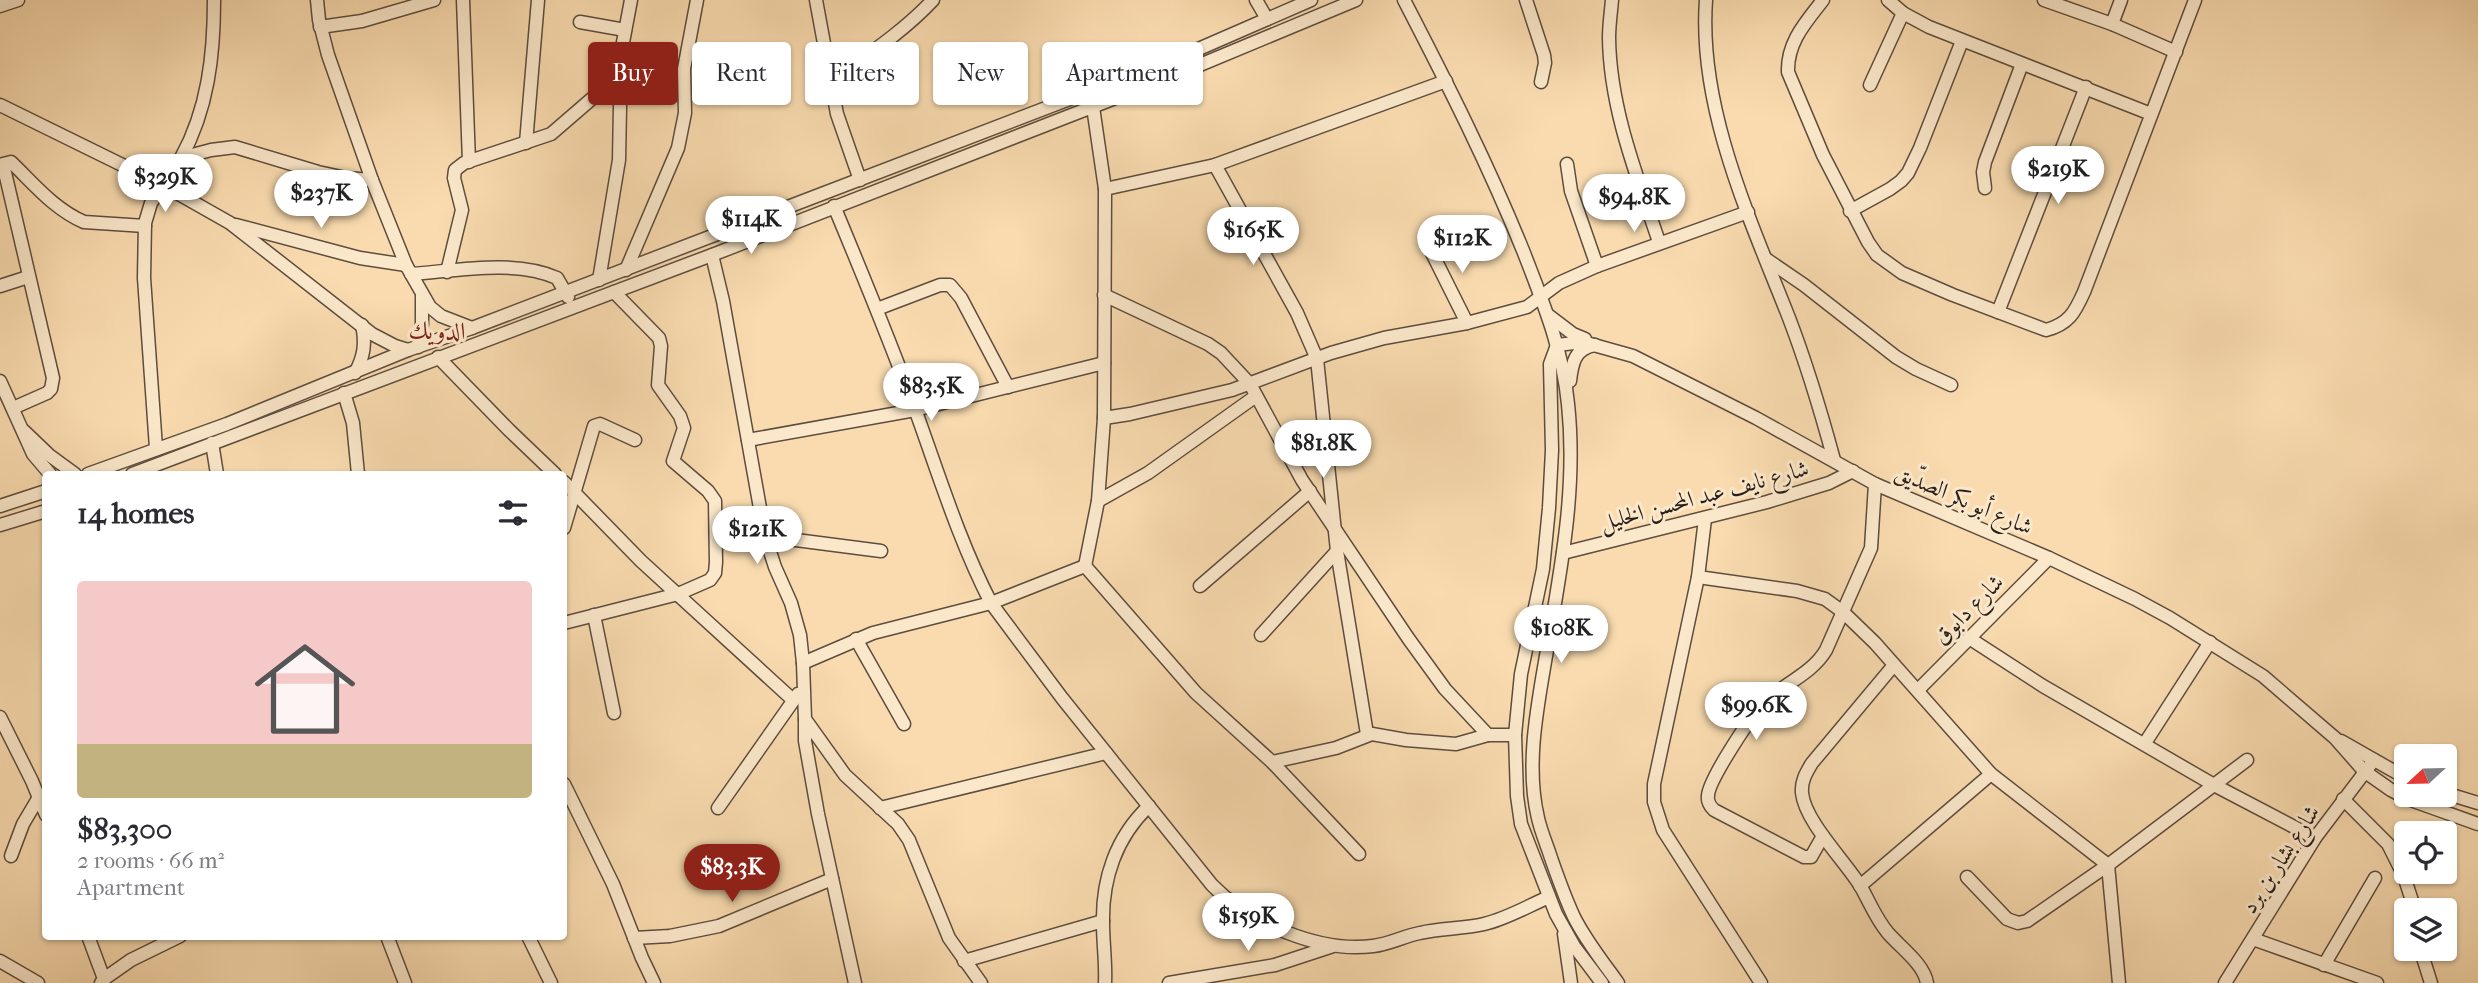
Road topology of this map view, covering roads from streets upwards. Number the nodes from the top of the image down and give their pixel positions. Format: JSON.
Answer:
{"nodes":[{"id":1,"x":18,"y":0,"type":"edge"},
{"id":2,"x":214,"y":0,"type":"edge"},
{"id":3,"x":317,"y":0,"type":"edge"},
{"id":4,"x":434,"y":0,"type":"edge"},
{"id":5,"x":463,"y":0,"type":"edge"},
{"id":6,"x":538,"y":0,"type":"edge"},
{"id":7,"x":631,"y":0,"type":"edge"},
{"id":8,"x":697,"y":0,"type":"edge"},
{"id":9,"x":816,"y":0,"type":"edge"},
{"id":10,"x":933,"y":0,"type":"edge"},
{"id":11,"x":1256,"y":0,"type":"edge"},
{"id":12,"x":1356,"y":0,"type":"edge"},
{"id":13,"x":1404,"y":0,"type":"edge"},
{"id":14,"x":1526,"y":0,"type":"edge"},
{"id":15,"x":1612,"y":0,"type":"edge"},
{"id":16,"x":1706,"y":0,"type":"edge"},
{"id":17,"x":1823,"y":0,"type":"edge"},
{"id":18,"x":1888,"y":0,"type":"edge"},
{"id":19,"x":2044,"y":0,"type":"edge"},
{"id":20,"x":2121,"y":0,"type":"edge"},
{"id":21,"x":2195,"y":0,"type":"edge"},
{"id":22,"x":1306,"y":1,"type":"edge"},
{"id":23,"x":0,"y":6,"type":"edge"},
{"id":24,"x":1903,"y":13,"type":"junction"},
{"id":25,"x":1267,"y":19,"type":"junction"},
{"id":26,"x":580,"y":22,"type":"dead end"},
{"id":27,"x":2112,"y":24,"type":"junction"},
{"id":28,"x":320,"y":27,"type":"junction"},
{"id":29,"x":625,"y":30,"type":"junction"},
{"id":30,"x":1962,"y":41,"type":"junction"},
{"id":31,"x":623,"y":42,"type":"edge"},
{"id":32,"x":823,"y":42,"type":"edge"},
{"id":33,"x":885,"y":42,"type":"edge"},
{"id":34,"x":2176,"y":52,"type":"junction"},
{"id":35,"x":2022,"y":64,"type":"junction"},
{"id":36,"x":1446,"y":81,"type":"junction"},
{"id":37,"x":1541,"y":82,"type":"dead end"},
{"id":38,"x":1870,"y":85,"type":"dead end"},
{"id":39,"x":2086,"y":87,"type":"junction"},
{"id":40,"x":588,"y":102,"type":"edge"},
{"id":41,"x":0,"y":105,"type":"edge"},
{"id":42,"x":620,"y":105,"type":"edge"},
{"id":43,"x":835,"y":105,"type":"edge"},
{"id":44,"x":1093,"y":107,"type":"junction"},
{"id":45,"x":1053,"y":114,"type":"junction"},
{"id":46,"x":2151,"y":114,"type":"junction"},
{"id":47,"x":526,"y":143,"type":"junction"},
{"id":48,"x":181,"y":158,"type":"junction"},
{"id":49,"x":468,"y":162,"type":"junction"},
{"id":50,"x":1215,"y":164,"type":"junction"},
{"id":51,"x":1567,"y":164,"type":"dead end"},
{"id":52,"x":372,"y":180,"type":"junction"},
{"id":53,"x":860,"y":180,"type":"junction"},
{"id":54,"x":163,"y":185,"type":"junction"},
{"id":55,"x":1985,"y":188,"type":"dead end"},
{"id":56,"x":1105,"y":189,"type":"junction"},
{"id":57,"x":834,"y":206,"type":"junction"},
{"id":58,"x":1850,"y":211,"type":"junction"},
{"id":59,"x":1748,"y":212,"type":"junction"},
{"id":60,"x":230,"y":223,"type":"junction"},
{"id":61,"x":145,"y":226,"type":"junction"},
{"id":62,"x":1426,"y":241,"type":"dead end"},
{"id":63,"x":1659,"y":242,"type":"junction"},
{"id":64,"x":712,"y":255,"type":"junction"},
{"id":65,"x":1765,"y":259,"type":"junction"},
{"id":66,"x":1597,"y":266,"type":"junction"},
{"id":67,"x":408,"y":270,"type":"junction"},
{"id":68,"x":626,"y":270,"type":"junction"},
{"id":69,"x":447,"y":272,"type":"junction"},
{"id":70,"x":28,"y":277,"type":"junction"},
{"id":71,"x":599,"y":280,"type":"junction"},
{"id":72,"x":0,"y":286,"type":"edge"},
{"id":73,"x":565,"y":292,"type":"junction"},
{"id":74,"x":614,"y":292,"type":"junction"},
{"id":75,"x":1104,"y":295,"type":"junction"},
{"id":76,"x":422,"y":296,"type":"junction"},
{"id":77,"x":1541,"y":296,"type":"junction"},
{"id":78,"x":572,"y":307,"type":"junction"},
{"id":79,"x":877,"y":309,"type":"junction"},
{"id":80,"x":1998,"y":313,"type":"junction"},
{"id":81,"x":1547,"y":314,"type":"junction"},
{"id":82,"x":1467,"y":323,"type":"junction"},
{"id":83,"x":362,"y":325,"type":"junction"},
{"id":84,"x":472,"y":328,"type":"junction"},
{"id":85,"x":1556,"y":345,"type":"junction"},
{"id":86,"x":1598,"y":345,"type":"junction"},
{"id":87,"x":413,"y":348,"type":"junction"},
{"id":88,"x":438,"y":357,"type":"junction"},
{"id":89,"x":1317,"y":359,"type":"junction"},
{"id":90,"x":1104,"y":363,"type":"junction"},
{"id":91,"x":355,"y":373,"type":"junction"},
{"id":92,"x":0,"y":381,"type":"edge"},
{"id":93,"x":1951,"y":385,"type":"dead end"},
{"id":94,"x":319,"y":387,"type":"junction"},
{"id":95,"x":1008,"y":387,"type":"junction"},
{"id":96,"x":1253,"y":390,"type":"junction"},
{"id":97,"x":344,"y":393,"type":"junction"},
{"id":98,"x":323,"y":401,"type":"junction"},
{"id":99,"x":1569,"y":407,"type":"junction"},
{"id":100,"x":13,"y":408,"type":"junction"},
{"id":101,"x":915,"y":410,"type":"junction"},
{"id":102,"x":1104,"y":418,"type":"junction"},
{"id":103,"x":24,"y":430,"type":"junction"},
{"id":104,"x":635,"y":440,"type":"dead end"},
{"id":105,"x":748,"y":440,"type":"junction"},
{"id":106,"x":212,"y":443,"type":"junction"},
{"id":107,"x":156,"y":448,"type":"junction"},
{"id":108,"x":1834,"y":460,"type":"junction"},
{"id":109,"x":47,"y":471,"type":"edge"},
{"id":110,"x":71,"y":471,"type":"edge"},
{"id":111,"x":96,"y":471,"type":"edge"},
{"id":112,"x":140,"y":471,"type":"edge"},
{"id":113,"x":217,"y":471,"type":"edge"},
{"id":114,"x":358,"y":471,"type":"edge"},
{"id":115,"x":552,"y":471,"type":"edge"},
{"id":116,"x":1853,"y":471,"type":"junction"},
{"id":117,"x":1875,"y":484,"type":"junction"},
{"id":118,"x":567,"y":485,"type":"edge"},
{"id":119,"x":1310,"y":491,"type":"junction"},
{"id":120,"x":42,"y":492,"type":"edge"},
{"id":121,"x":574,"y":492,"type":"junction"},
{"id":122,"x":1098,"y":501,"type":"junction"},
{"id":123,"x":0,"y":506,"type":"edge"},
{"id":124,"x":42,"y":512,"type":"edge"},
{"id":125,"x":567,"y":517,"type":"edge"},
{"id":126,"x":1704,"y":519,"type":"junction"},
{"id":127,"x":0,"y":525,"type":"edge"},
{"id":128,"x":1335,"y":526,"type":"junction"},
{"id":129,"x":765,"y":536,"type":"junction"},
{"id":130,"x":881,"y":551,"type":"dead end"},
{"id":131,"x":1337,"y":551,"type":"junction"},
{"id":132,"x":1563,"y":553,"type":"junction"},
{"id":133,"x":2049,"y":558,"type":"junction"},
{"id":134,"x":1085,"y":566,"type":"junction"},
{"id":135,"x":1698,"y":577,"type":"junction"},
{"id":136,"x":1200,"y":586,"type":"dead end"},
{"id":137,"x":678,"y":594,"type":"junction"},
{"id":138,"x":991,"y":603,"type":"junction"},
{"id":139,"x":1843,"y":612,"type":"junction"},
{"id":140,"x":594,"y":615,"type":"junction"},
{"id":141,"x":567,"y":622,"type":"edge"},
{"id":142,"x":1261,"y":635,"type":"dead end"},
{"id":143,"x":1969,"y":638,"type":"junction"},
{"id":144,"x":856,"y":639,"type":"junction"},
{"id":145,"x":2210,"y":642,"type":"junction"},
{"id":146,"x":803,"y":663,"type":"junction"},
{"id":147,"x":1894,"y":665,"type":"junction"},
{"id":148,"x":803,"y":687,"type":"junction"},
{"id":149,"x":1918,"y":690,"type":"junction"},
{"id":150,"x":793,"y":700,"type":"junction"},
{"id":151,"x":614,"y":713,"type":"dead end"},
{"id":152,"x":0,"y":717,"type":"edge"},
{"id":153,"x":805,"y":719,"type":"junction"},
{"id":154,"x":904,"y":724,"type":"dead end"},
{"id":155,"x":1367,"y":734,"type":"junction"},
{"id":156,"x":1488,"y":735,"type":"junction"},
{"id":157,"x":1515,"y":735,"type":"junction"},
{"id":158,"x":2335,"y":738,"type":"junction"},
{"id":159,"x":2145,"y":743,"type":"junction"},
{"id":160,"x":1106,"y":753,"type":"junction"},
{"id":161,"x":2247,"y":760,"type":"dead end"},
{"id":162,"x":2374,"y":760,"type":"junction"},
{"id":163,"x":1272,"y":762,"type":"junction"},
{"id":164,"x":2364,"y":771,"type":"junction"},
{"id":165,"x":2394,"y":771,"type":"edge"},
{"id":166,"x":1991,"y":774,"type":"junction"},
{"id":167,"x":2214,"y":785,"type":"junction"},
{"id":168,"x":567,"y":790,"type":"edge"},
{"id":169,"x":39,"y":797,"type":"junction"},
{"id":170,"x":2457,"y":797,"type":"edge"},
{"id":171,"x":2343,"y":799,"type":"junction"},
{"id":172,"x":2478,"y":803,"type":"edge"},
{"id":173,"x":42,"y":805,"type":"edge"},
{"id":174,"x":1149,"y":806,"type":"junction"},
{"id":175,"x":718,"y":808,"type":"dead end"},
{"id":176,"x":880,"y":808,"type":"junction"},
{"id":177,"x":2478,"y":824,"type":"edge"},
{"id":178,"x":1823,"y":836,"type":"junction"},
{"id":179,"x":2315,"y":838,"type":"junction"},
{"id":180,"x":1359,"y":854,"type":"dead end"},
{"id":181,"x":11,"y":856,"type":"dead end"},
{"id":182,"x":1551,"y":857,"type":"junction"},
{"id":183,"x":1536,"y":864,"type":"junction"},
{"id":184,"x":2108,"y":864,"type":"junction"},
{"id":185,"x":1967,"y":877,"type":"dead end"},
{"id":186,"x":2375,"y":878,"type":"dead end"},
{"id":187,"x":832,"y":879,"type":"junction"},
{"id":188,"x":1860,"y":886,"type":"junction"},
{"id":189,"x":1549,"y":897,"type":"junction"},
{"id":190,"x":2412,"y":898,"type":"edge"},
{"id":191,"x":1103,"y":921,"type":"junction"},
{"id":192,"x":1564,"y":930,"type":"junction"},
{"id":193,"x":634,"y":938,"type":"junction"},
{"id":194,"x":2253,"y":939,"type":"junction"},
{"id":195,"x":89,"y":940,"type":"edge"},
{"id":196,"x":172,"y":940,"type":"edge"},
{"id":197,"x":389,"y":940,"type":"edge"},
{"id":198,"x":530,"y":940,"type":"edge"},
{"id":199,"x":1333,"y":946,"type":"junction"},
{"id":200,"x":0,"y":961,"type":"edge"},
{"id":201,"x":964,"y":961,"type":"junction"},
{"id":202,"x":2424,"y":961,"type":"edge"},
{"id":203,"x":2324,"y":965,"type":"junction"},
{"id":204,"x":2360,"y":980,"type":"edge"},
{"id":205,"x":102,"y":981,"type":"edge"},
{"id":206,"x":38,"y":983,"type":"edge"},
{"id":207,"x":405,"y":983,"type":"edge"},
{"id":208,"x":551,"y":983,"type":"edge"},
{"id":209,"x":653,"y":983,"type":"edge"},
{"id":210,"x":855,"y":983,"type":"edge"},
{"id":211,"x":981,"y":983,"type":"edge"},
{"id":212,"x":1105,"y":983,"type":"edge"},
{"id":213,"x":1169,"y":983,"type":"edge"},
{"id":214,"x":1571,"y":983,"type":"edge"},
{"id":215,"x":1602,"y":983,"type":"edge"},
{"id":216,"x":1618,"y":983,"type":"edge"},
{"id":217,"x":1761,"y":983,"type":"edge"},
{"id":218,"x":1927,"y":983,"type":"edge"},
{"id":219,"x":2119,"y":983,"type":"edge"},
{"id":220,"x":2225,"y":983,"type":"edge"},
{"id":221,"x":2377,"y":983,"type":"edge"},
{"id":222,"x":2431,"y":983,"type":"edge"}],
"edges":[{"from":1,"to":23,"type":"street"},
{"from":2,"to":48,"type":"street"},
{"from":3,"to":28,"type":"street"},
{"from":4,"to":28,"type":"street"},
{"from":5,"to":49,"type":"street"},
{"from":6,"to":47,"type":"street"},
{"from":7,"to":29,"type":"street"},
{"from":8,"to":68,"type":"street"},
{"from":9,"to":32,"type":"street"},
{"from":10,"to":33,"type":"street"},
{"from":11,"to":25,"type":"street"},
{"from":12,"to":44,"type":"street"},
{"from":13,"to":36,"type":"street"},
{"from":14,"to":37,"type":"street"},
{"from":15,"to":63,"type":"street"},
{"from":16,"to":59,"type":"street"},
{"from":17,"to":58,"type":"street"},
{"from":18,"to":24,"type":"street"},
{"from":19,"to":27,"type":"street"},
{"from":20,"to":27,"type":"street"},
{"from":21,"to":34,"type":"street"},
{"from":22,"to":25,"type":"street"},
{"from":24,"to":30,"type":"street"},
{"from":24,"to":38,"type":"street"},
{"from":25,"to":45,"type":"street"},
{"from":26,"to":29,"type":"street"},
{"from":27,"to":34,"type":"street"},
{"from":28,"to":52,"type":"street"},
{"from":29,"to":31,"type":"street"},
{"from":30,"to":35,"type":"street"},
{"from":30,"to":58,"type":"street"},
{"from":34,"to":46,"type":"street"},
{"from":35,"to":39,"type":"street"},
{"from":35,"to":55,"type":"street"},
{"from":36,"to":50,"type":"street"},
{"from":36,"to":77,"type":"street"},
{"from":39,"to":46,"type":"street"},
{"from":39,"to":80,"type":"street"},
{"from":40,"to":47,"type":"street"},
{"from":41,"to":54,"type":"street"},
{"from":42,"to":71,"type":"street"},
{"from":43,"to":53,"type":"street"},
{"from":44,"to":45,"type":"street"},
{"from":44,"to":56,"type":"street"},
{"from":45,"to":53,"type":"street"},
{"from":45,"to":57,"type":"street"},
{"from":46,"to":80,"type":"street"},
{"from":47,"to":49,"type":"street"},
{"from":48,"to":52,"type":"street"},
{"from":48,"to":54,"type":"street"},
{"from":49,"to":69,"type":"street"},
{"from":50,"to":56,"type":"street"},
{"from":50,"to":89,"type":"street"},
{"from":51,"to":66,"type":"street"},
{"from":52,"to":67,"type":"street"},
{"from":53,"to":68,"type":"street"},
{"from":54,"to":60,"type":"street"},
{"from":54,"to":61,"type":"street"},
{"from":56,"to":75,"type":"street"},
{"from":57,"to":64,"type":"street"},
{"from":57,"to":79,"type":"street"},
{"from":58,"to":80,"type":"street"},
{"from":59,"to":63,"type":"street"},
{"from":59,"to":65,"type":"street"},
{"from":60,"to":67,"type":"street"},
{"from":60,"to":83,"type":"street"},
{"from":61,"to":70,"type":"street"},
{"from":61,"to":107,"type":"street"},
{"from":62,"to":82,"type":"street"},
{"from":63,"to":66,"type":"street"},
{"from":64,"to":74,"type":"street"},
{"from":64,"to":105,"type":"street"},
{"from":65,"to":93,"type":"street"},
{"from":65,"to":108,"type":"street"},
{"from":66,"to":77,"type":"street"},
{"from":67,"to":69,"type":"street"},
{"from":67,"to":76,"type":"street"},
{"from":68,"to":71,"type":"street"},
{"from":69,"to":73,"type":"street"},
{"from":70,"to":72,"type":"street"},
{"from":70,"to":100,"type":"street"},
{"from":71,"to":73,"type":"street"},
{"from":73,"to":78,"type":"street"},
{"from":73,"to":84,"type":"street"},
{"from":74,"to":78,"type":"street"},
{"from":74,"to":137,"type":"street"},
{"from":75,"to":90,"type":"street"},
{"from":75,"to":96,"type":"street"},
{"from":76,"to":84,"type":"street"},
{"from":76,"to":87,"type":"street"},
{"from":77,"to":81,"type":"street"},
{"from":77,"to":82,"type":"street"},
{"from":78,"to":88,"type":"street"},
{"from":79,"to":95,"type":"street"},
{"from":79,"to":101,"type":"street"},
{"from":81,"to":85,"type":"street"},
{"from":81,"to":86,"type":"street"},
{"from":82,"to":89,"type":"street"},
{"from":83,"to":87,"type":"street"},
{"from":83,"to":91,"type":"street"},
{"from":84,"to":87,"type":"street"},
{"from":85,"to":86,"type":"street","name":"شارع أبو بكر الصدّيق"},
{"from":85,"to":99,"type":"street"},
{"from":85,"to":157,"type":"street"},
{"from":86,"to":99,"type":"street"},
{"from":86,"to":108,"type":"street","name":"شارع أبو بكر الصدّيق"},
{"from":87,"to":91,"type":"street"},
{"from":88,"to":97,"type":"street"},
{"from":88,"to":115,"type":"street"},
{"from":89,"to":96,"type":"street"},
{"from":89,"to":128,"type":"street"},
{"from":90,"to":95,"type":"street"},
{"from":90,"to":102,"type":"street"},
{"from":91,"to":94,"type":"street"},
{"from":92,"to":100,"type":"street"},
{"from":94,"to":98,"type":"street"},
{"from":94,"to":107,"type":"street"},
{"from":95,"to":101,"type":"street"},
{"from":96,"to":102,"type":"street"},
{"from":96,"to":119,"type":"street"},
{"from":96,"to":122,"type":"street"},
{"from":97,"to":98,"type":"street"},
{"from":97,"to":114,"type":"street"},
{"from":98,"to":106,"type":"street"},
{"from":99,"to":132,"type":"street"},
{"from":100,"to":103,"type":"street"},
{"from":101,"to":105,"type":"street"},
{"from":101,"to":138,"type":"street"},
{"from":102,"to":122,"type":"street"},
{"from":103,"to":109,"type":"street"},
{"from":103,"to":110,"type":"street"},
{"from":104,"to":121,"type":"street"},
{"from":105,"to":129,"type":"street"},
{"from":106,"to":112,"type":"street"},
{"from":106,"to":113,"type":"street"},
{"from":107,"to":111,"type":"street"},
{"from":108,"to":116,"type":"street","name":"شارع أبو بكر الصدّيق"},
{"from":116,"to":117,"type":"street","name":"شارع أبو بكر الصدّيق"},
{"from":116,"to":126,"type":"street","name":"شارع نايف عبد المحسن الخليل"},
{"from":117,"to":133,"type":"street","name":"شارع أبو بكر الصدّيق"},
{"from":117,"to":139,"type":"street"},
{"from":118,"to":121,"type":"street"},
{"from":119,"to":128,"type":"street"},
{"from":119,"to":136,"type":"street"},
{"from":120,"to":123,"type":"street"},
{"from":121,"to":125,"type":"street"},
{"from":121,"to":137,"type":"street"},
{"from":122,"to":134,"type":"street"},
{"from":124,"to":127,"type":"street"},
{"from":126,"to":132,"type":"street","name":"شارع نايف عبد المحسن الخليل"},
{"from":126,"to":135,"type":"street"},
{"from":128,"to":131,"type":"street"},
{"from":128,"to":156,"type":"street"},
{"from":129,"to":130,"type":"street"},
{"from":129,"to":146,"type":"street"},
{"from":131,"to":142,"type":"street"},
{"from":131,"to":155,"type":"street"},
{"from":132,"to":182,"type":"street"},
{"from":133,"to":143,"type":"street","name":"شارع دابوق"},
{"from":133,"to":145,"type":"street","name":"شارع أبو بكر الصدّيق"},
{"from":134,"to":138,"type":"street"},
{"from":134,"to":163,"type":"street"},
{"from":135,"to":139,"type":"street"},
{"from":135,"to":217,"type":"street"},
{"from":137,"to":140,"type":"street"},
{"from":137,"to":150,"type":"street"},
{"from":138,"to":144,"type":"street"},
{"from":138,"to":160,"type":"street"},
{"from":139,"to":147,"type":"street"},
{"from":139,"to":178,"type":"street"},
{"from":140,"to":141,"type":"street"},
{"from":140,"to":151,"type":"street"},
{"from":143,"to":149,"type":"street","name":"شارع دابوق"},
{"from":143,"to":159,"type":"street"},
{"from":144,"to":146,"type":"street"},
{"from":144,"to":154,"type":"street"},
{"from":145,"to":158,"type":"street","name":"شارع أبو بكر الصدّيق"},
{"from":145,"to":159,"type":"street"},
{"from":146,"to":148,"type":"street"},
{"from":147,"to":149,"type":"street"},
{"from":147,"to":178,"type":"street"},
{"from":148,"to":150,"type":"street"},
{"from":148,"to":153,"type":"street"},
{"from":149,"to":166,"type":"street"},
{"from":150,"to":175,"type":"street"},
{"from":152,"to":169,"type":"street"},
{"from":153,"to":176,"type":"street"},
{"from":153,"to":187,"type":"street"},
{"from":155,"to":156,"type":"street"},
{"from":155,"to":163,"type":"street"},
{"from":156,"to":157,"type":"street"},
{"from":157,"to":183,"type":"street"},
{"from":158,"to":162,"type":"street","name":"شارع أبو بكر الصدّيق"},
{"from":158,"to":164,"type":"street","name":"شارع أبو بكر الصدّيق"},
{"from":159,"to":167,"type":"street"},
{"from":160,"to":174,"type":"street"},
{"from":160,"to":176,"type":"street"},
{"from":161,"to":167,"type":"street"},
{"from":162,"to":164,"type":"street","name":"شارع بشار بن برد"},
{"from":162,"to":165,"type":"street","name":"شارع أبو بكر الصدّيق"},
{"from":163,"to":180,"type":"street"},
{"from":164,"to":171,"type":"street","name":"شارع بشار بن برد"},
{"from":164,"to":177,"type":"street","name":"شارع أبو بكر الصدّيق"},
{"from":166,"to":184,"type":"street"},
{"from":166,"to":188,"type":"street"},
{"from":167,"to":179,"type":"street"},
{"from":167,"to":184,"type":"street"},
{"from":168,"to":193,"type":"street"},
{"from":169,"to":173,"type":"street"},
{"from":169,"to":181,"type":"street"},
{"from":170,"to":172,"type":"street"},
{"from":171,"to":179,"type":"street","name":"شارع بشار بن برد"},
{"from":171,"to":190,"type":"street"},
{"from":174,"to":191,"type":"street"},
{"from":174,"to":199,"type":"street"},
{"from":176,"to":201,"type":"street"},
{"from":178,"to":188,"type":"street"},
{"from":179,"to":194,"type":"street","name":"شارع بشار بن برد"},
{"from":182,"to":183,"type":"street"},
{"from":182,"to":216,"type":"street"},
{"from":183,"to":189,"type":"street"},
{"from":184,"to":185,"type":"street"},
{"from":184,"to":219,"type":"street"},
{"from":186,"to":203,"type":"street"},
{"from":187,"to":193,"type":"street"},
{"from":187,"to":210,"type":"street"},
{"from":188,"to":218,"type":"street"},
{"from":189,"to":192,"type":"street"},
{"from":189,"to":199,"type":"street"},
{"from":191,"to":201,"type":"street"},
{"from":191,"to":212,"type":"street"},
{"from":192,"to":214,"type":"street"},
{"from":192,"to":215,"type":"street"},
{"from":193,"to":209,"type":"street"},
{"from":194,"to":203,"type":"street"},
{"from":194,"to":220,"type":"street","name":"شارع بشار بن برد"},
{"from":195,"to":205,"type":"street"},
{"from":196,"to":205,"type":"street"},
{"from":197,"to":207,"type":"street"},
{"from":198,"to":208,"type":"street"},
{"from":199,"to":213,"type":"street"},
{"from":200,"to":206,"type":"street"},
{"from":201,"to":211,"type":"street"},
{"from":202,"to":222,"type":"street"},
{"from":203,"to":204,"type":"street"},
{"from":204,"to":221,"type":"street"}]}
